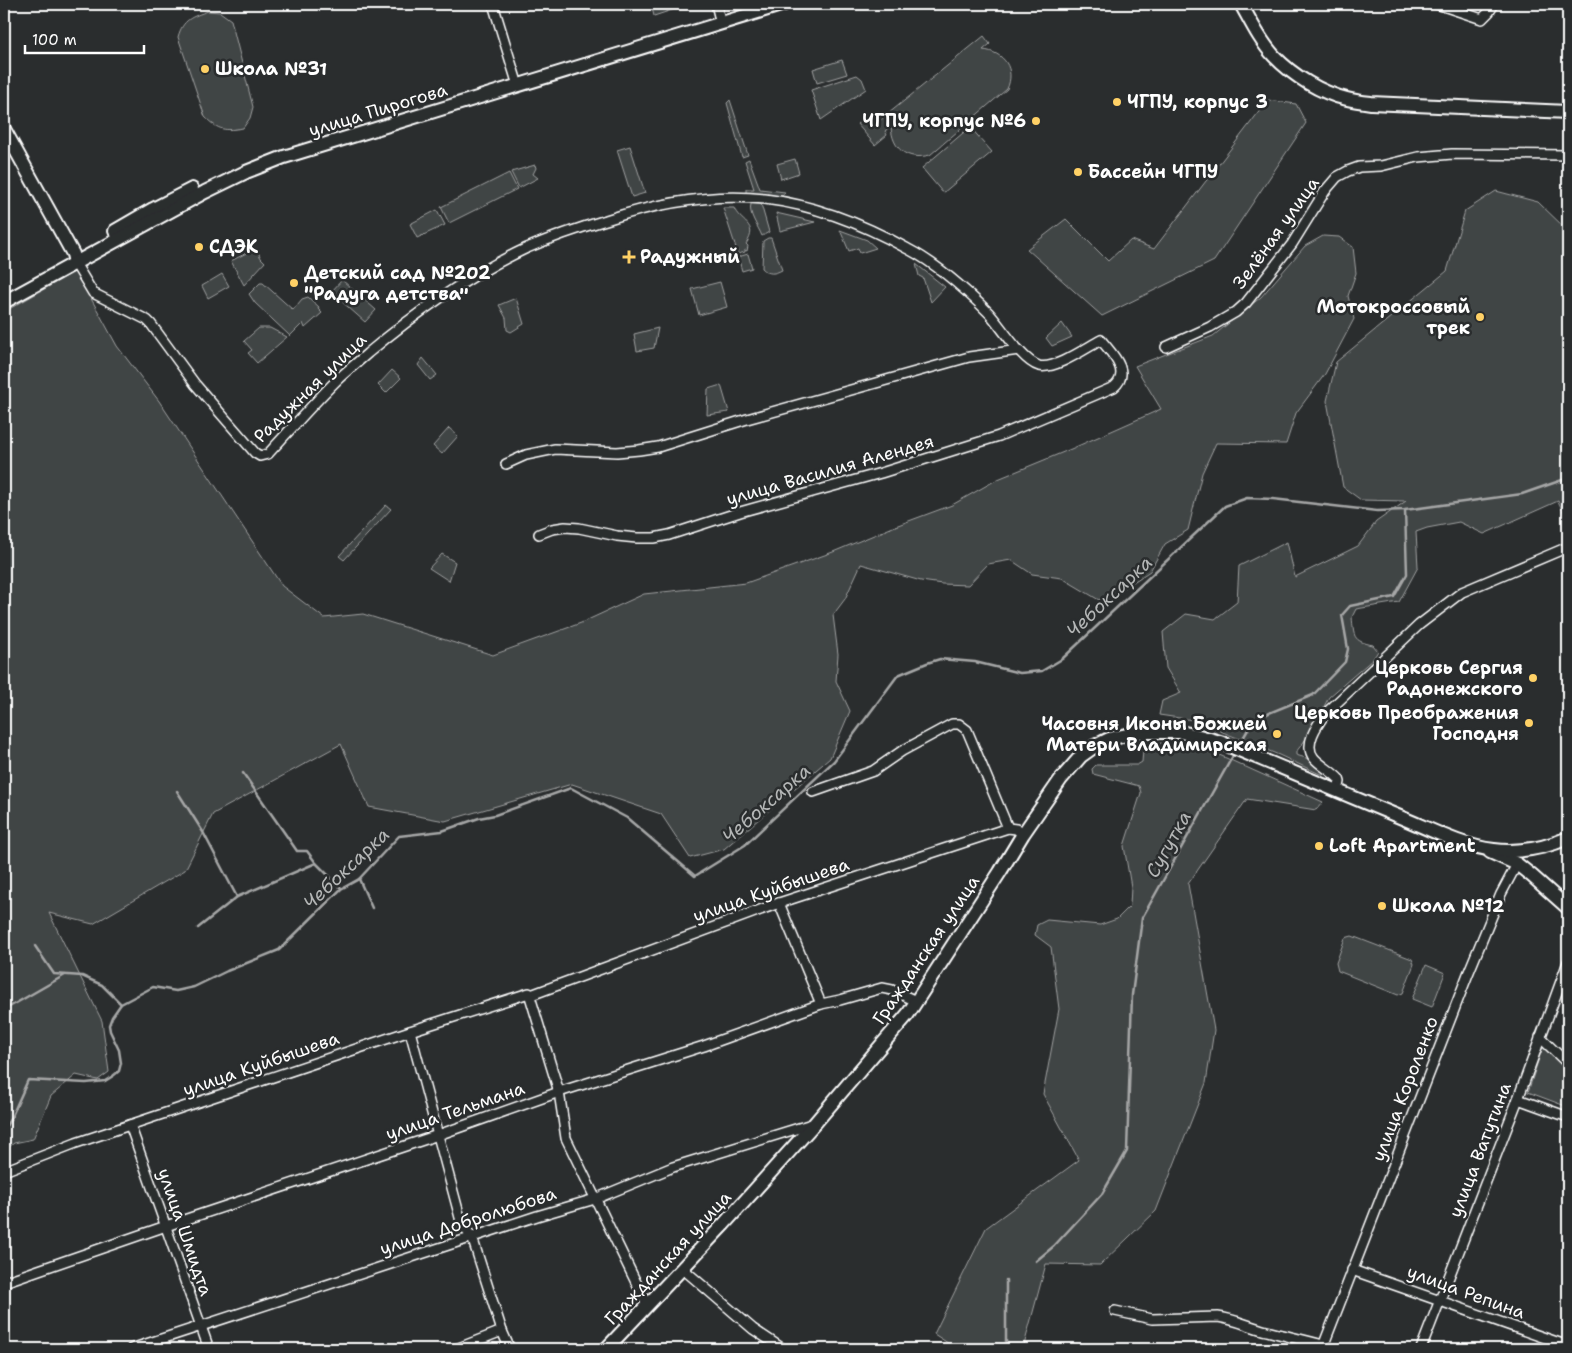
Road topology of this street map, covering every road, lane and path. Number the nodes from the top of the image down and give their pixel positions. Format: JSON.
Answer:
{"nodes":[{"id":1,"x":493,"y":4,"type":"edge"},
{"id":2,"x":759,"y":4,"type":"edge"},
{"id":3,"x":784,"y":4,"type":"edge"},
{"id":4,"x":1241,"y":4,"type":"edge"},
{"id":5,"x":1437,"y":4,"type":"edge"},
{"id":6,"x":1494,"y":4,"type":"edge"},
{"id":7,"x":719,"y":14,"type":"edge"},
{"id":8,"x":517,"y":82,"type":"junction"},
{"id":9,"x":1568,"y":112,"type":"edge"},
{"id":10,"x":4,"y":129,"type":"edge"},
{"id":11,"x":4,"y":142,"type":"edge"},
{"id":12,"x":14,"y":154,"type":"junction"},
{"id":13,"x":1568,"y":155,"type":"edge"},
{"id":14,"x":72,"y":258,"type":"junction"},
{"id":15,"x":4,"y":293,"type":"edge"},
{"id":16,"x":4,"y":302,"type":"edge"},
{"id":17,"x":1166,"y":347,"type":"dead end"},
{"id":18,"x":1019,"y":350,"type":"junction"},
{"id":19,"x":506,"y":464,"type":"dead end"},
{"id":20,"x":539,"y":534,"type":"dead end"},
{"id":21,"x":1568,"y":547,"type":"edge"},
{"id":22,"x":1338,"y":791,"type":"junction"},
{"id":23,"x":812,"y":792,"type":"dead end"},
{"id":24,"x":1008,"y":828,"type":"junction"},
{"id":25,"x":1023,"y":834,"type":"junction"},
{"id":26,"x":1568,"y":838,"type":"edge"},
{"id":27,"x":1479,"y":847,"type":"junction"},
{"id":28,"x":1533,"y":849,"type":"junction"},
{"id":29,"x":1517,"y":864,"type":"junction"},
{"id":30,"x":779,"y":903,"type":"junction"},
{"id":31,"x":1568,"y":908,"type":"edge"},
{"id":32,"x":1568,"y":962,"type":"edge"},
{"id":33,"x":530,"y":994,"type":"junction"},
{"id":34,"x":916,"y":1002,"type":"junction"},
{"id":35,"x":821,"y":1004,"type":"junction"},
{"id":36,"x":410,"y":1031,"type":"junction"},
{"id":37,"x":1540,"y":1037,"type":"junction"},
{"id":38,"x":1568,"y":1064,"type":"edge"},
{"id":39,"x":559,"y":1092,"type":"junction"},
{"id":40,"x":1518,"y":1099,"type":"junction"},
{"id":41,"x":1568,"y":1117,"type":"edge"},
{"id":42,"x":815,"y":1123,"type":"junction"},
{"id":43,"x":130,"y":1125,"type":"junction"},
{"id":44,"x":438,"y":1135,"type":"junction"},
{"id":45,"x":4,"y":1170,"type":"edge"},
{"id":46,"x":595,"y":1199,"type":"junction"},
{"id":47,"x":166,"y":1226,"type":"junction"},
{"id":48,"x":472,"y":1237,"type":"junction"},
{"id":49,"x":682,"y":1268,"type":"junction"},
{"id":50,"x":1352,"y":1270,"type":"junction"},
{"id":51,"x":4,"y":1282,"type":"edge"},
{"id":52,"x":1439,"y":1300,"type":"junction"},
{"id":53,"x":647,"y":1305,"type":"junction"},
{"id":54,"x":1115,"y":1311,"type":"dead end"},
{"id":55,"x":201,"y":1325,"type":"junction"},
{"id":56,"x":502,"y":1331,"type":"junction"},
{"id":57,"x":1568,"y":1346,"type":"edge"},
{"id":58,"x":1323,"y":1347,"type":"edge"},
{"id":59,"x":780,"y":1348,"type":"edge"},
{"id":60,"x":130,"y":1349,"type":"edge"},
{"id":61,"x":209,"y":1349,"type":"edge"},
{"id":62,"x":456,"y":1349,"type":"edge"},
{"id":63,"x":510,"y":1349,"type":"edge"},
{"id":64,"x":606,"y":1349,"type":"edge"},
{"id":65,"x":1421,"y":1349,"type":"edge"}],
"edges":[{"from":1,"to":8,"type":"street"},
{"from":2,"to":7,"type":"main road","name":"улица Пирогова"},
{"from":3,"to":7,"type":"main road","name":"улица Пирогова"},
{"from":4,"to":9,"type":"main road"},
{"from":5,"to":6,"type":"street"},
{"from":7,"to":8,"type":"main road","name":"улица Пирогова"},
{"from":8,"to":14,"type":"main road","name":"улица Пирогова"},
{"from":10,"to":12,"type":"main road"},
{"from":11,"to":12,"type":"main road"},
{"from":12,"to":14,"type":"main road"},
{"from":13,"to":17,"type":"street","name":"Зелёная улица"},
{"from":14,"to":15,"type":"main road","name":"улица Пирогова"},
{"from":14,"to":16,"type":"main road","name":"улица Пирогова"},
{"from":14,"to":18,"type":"street","name":"Радужная улица"},
{"from":18,"to":19,"type":"street"},
{"from":18,"to":20,"type":"street","name":"улица Василия Алендея"},
{"from":21,"to":22,"type":"street"},
{"from":22,"to":25,"type":"main road","name":"Гражданская улица"},
{"from":22,"to":27,"type":"main road","name":"Гражданская улица"},
{"from":23,"to":24,"type":"street"},
{"from":24,"to":25,"type":"street"},
{"from":24,"to":30,"type":"street","name":"улица Куйбышева"},
{"from":25,"to":34,"type":"main road","name":"Гражданская улица"},
{"from":26,"to":28,"type":"main road"},
{"from":27,"to":28,"type":"main road"},
{"from":27,"to":29,"type":"main road"},
{"from":28,"to":29,"type":"main road","name":"улица Короленко"},
{"from":29,"to":31,"type":"main road"},
{"from":29,"to":50,"type":"street","name":"улица Короленко"},
{"from":30,"to":33,"type":"street","name":"улица Куйбышева"},
{"from":30,"to":35,"type":"street"},
{"from":32,"to":37,"type":"street","name":"улица Ватутина"},
{"from":33,"to":36,"type":"street","name":"улица Куйбышева"},
{"from":33,"to":39,"type":"street"},
{"from":34,"to":35,"type":"street","name":"улица Тельмана"},
{"from":34,"to":42,"type":"main road","name":"Гражданская улица"},
{"from":35,"to":39,"type":"street","name":"улица Тельмана"},
{"from":36,"to":43,"type":"street","name":"улица Куйбышева"},
{"from":36,"to":44,"type":"street"},
{"from":37,"to":38,"type":"street"},
{"from":37,"to":40,"type":"street","name":"улица Ватутина"},
{"from":39,"to":44,"type":"street","name":"улица Тельмана"},
{"from":39,"to":46,"type":"street"},
{"from":40,"to":41,"type":"street"},
{"from":40,"to":52,"type":"street","name":"улица Ватутина"},
{"from":42,"to":46,"type":"street","name":"улица Добролюбова"},
{"from":42,"to":49,"type":"main road","name":"Гражданская улица"},
{"from":43,"to":45,"type":"street","name":"улица Куйбышева"},
{"from":43,"to":47,"type":"street","name":"улица Шмидта"},
{"from":44,"to":47,"type":"street","name":"улица Тельмана"},
{"from":44,"to":48,"type":"street"},
{"from":46,"to":48,"type":"street","name":"улица Добролюбова"},
{"from":46,"to":53,"type":"street"},
{"from":47,"to":51,"type":"street","name":"улица Тельмана"},
{"from":47,"to":55,"type":"street","name":"улица Шмидта"},
{"from":48,"to":55,"type":"street","name":"улица Добролюбова"},
{"from":48,"to":56,"type":"street"},
{"from":49,"to":53,"type":"main road","name":"Гражданская улица"},
{"from":49,"to":59,"type":"street"},
{"from":50,"to":52,"type":"street","name":"улица Репина"},
{"from":50,"to":58,"type":"street","name":"улица Короленко"},
{"from":52,"to":57,"type":"street","name":"улица Репина"},
{"from":52,"to":65,"type":"street","name":"улица Ватутина"},
{"from":53,"to":64,"type":"main road","name":"Гражданская улица"},
{"from":54,"to":58,"type":"street"},
{"from":55,"to":60,"type":"street","name":"улица Добролюбова"},
{"from":55,"to":61,"type":"street","name":"улица Шмидта"},
{"from":56,"to":62,"type":"street"},
{"from":56,"to":63,"type":"street"}]}
